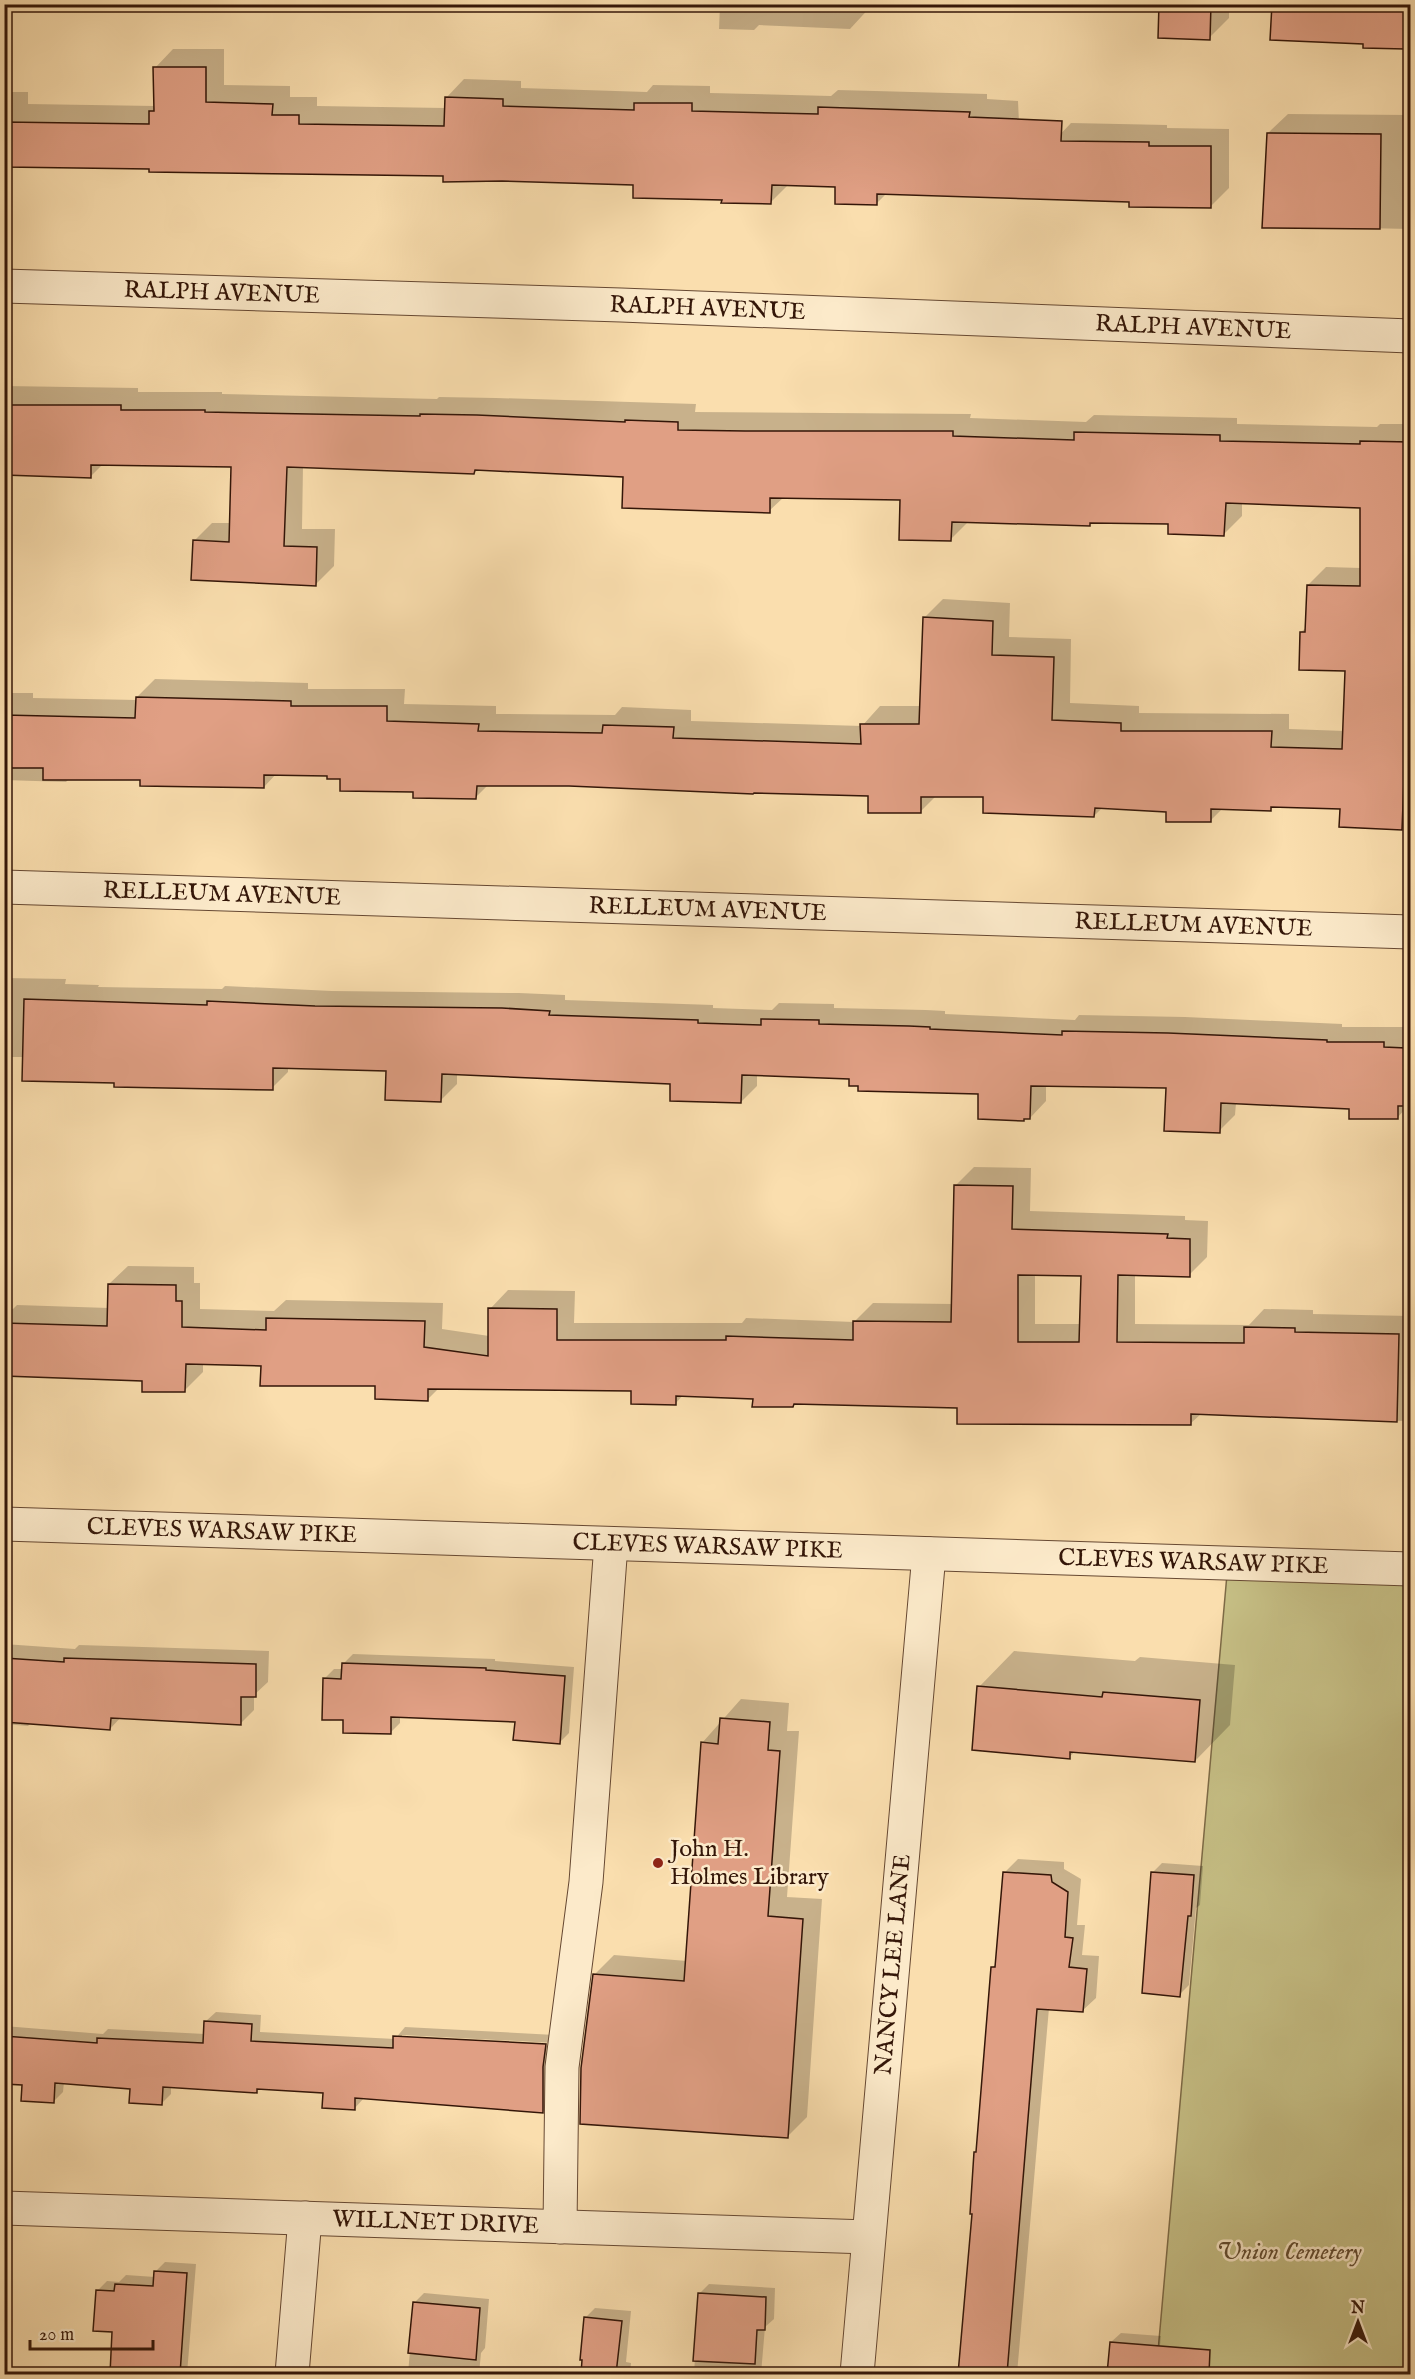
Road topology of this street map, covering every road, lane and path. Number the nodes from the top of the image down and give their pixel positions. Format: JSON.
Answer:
{"nodes":[{"id":1,"x":4,"y":286,"type":"edge"},
{"id":2,"x":1410,"y":336,"type":"edge"},
{"id":3,"x":4,"y":887,"type":"edge"},
{"id":4,"x":1410,"y":932,"type":"edge"},
{"id":5,"x":4,"y":1524,"type":"edge"},
{"id":6,"x":611,"y":1544,"type":"junction"},
{"id":7,"x":929,"y":1554,"type":"junction"},
{"id":8,"x":1410,"y":1569,"type":"edge"},
{"id":9,"x":4,"y":2208,"type":"edge"},
{"id":10,"x":305,"y":2218,"type":"junction"},
{"id":11,"x":560,"y":2227,"type":"junction"},
{"id":12,"x":868,"y":2237,"type":"junction"},
{"id":13,"x":292,"y":2374,"type":"edge"},
{"id":14,"x":857,"y":2374,"type":"edge"}],
"edges":[{"from":1,"to":2,"type":"street","name":"RALPH AVENUE"},
{"from":3,"to":4,"type":"street","name":"RELLEUM AVENUE"},
{"from":5,"to":6,"type":"street","name":"CLEVES WARSAW PIKE"},
{"from":6,"to":7,"type":"street","name":"CLEVES WARSAW PIKE"},
{"from":6,"to":11,"type":"street"},
{"from":7,"to":8,"type":"street","name":"CLEVES WARSAW PIKE"},
{"from":7,"to":12,"type":"street","name":"NANCY LEE LANE"},
{"from":9,"to":10,"type":"street","name":"WILLNET DRIVE"},
{"from":10,"to":11,"type":"street","name":"WILLNET DRIVE"},
{"from":10,"to":13,"type":"street"},
{"from":11,"to":12,"type":"street","name":"WILLNET DRIVE"},
{"from":12,"to":14,"type":"street","name":"NANCY LEE LANE"}]}
